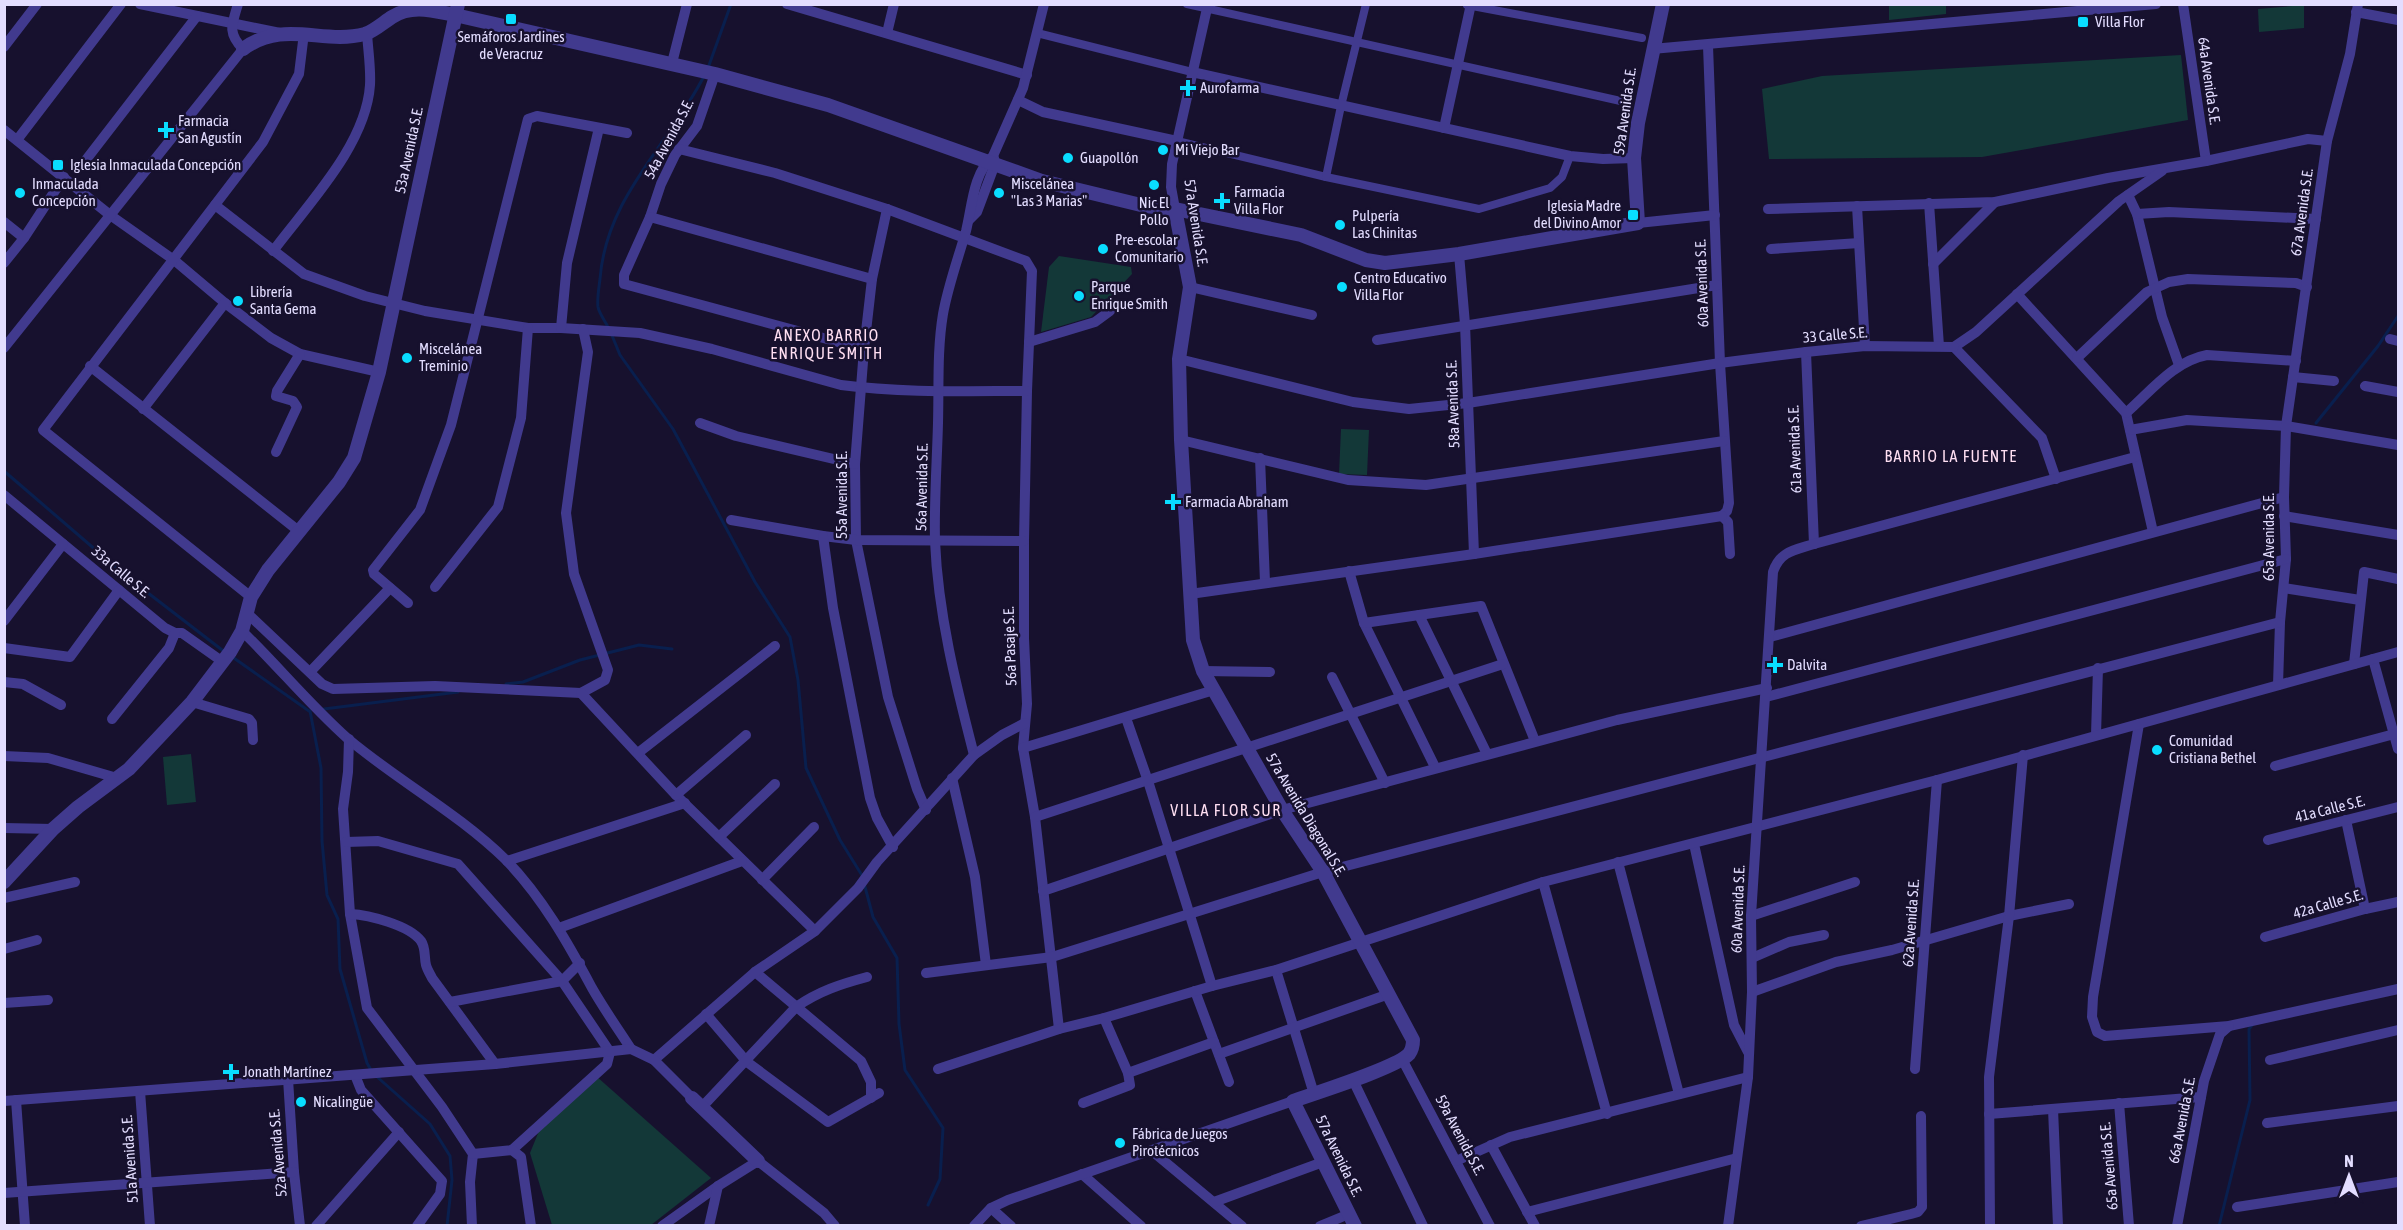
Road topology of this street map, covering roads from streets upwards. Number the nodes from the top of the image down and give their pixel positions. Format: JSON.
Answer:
{"nodes":[{"id":1,"x":37,"y":4,"type":"edge"},
{"id":2,"x":122,"y":4,"type":"edge"},
{"id":3,"x":140,"y":4,"type":"edge"},
{"id":4,"x":238,"y":4,"type":"edge"},
{"id":5,"x":687,"y":4,"type":"edge"},
{"id":6,"x":787,"y":4,"type":"edge"},
{"id":7,"x":894,"y":4,"type":"edge"},
{"id":8,"x":1044,"y":4,"type":"edge"},
{"id":9,"x":1186,"y":4,"type":"edge"},
{"id":10,"x":1366,"y":4,"type":"edge"},
{"id":11,"x":1663,"y":4,"type":"edge"},
{"id":12,"x":2156,"y":4,"type":"edge"},
{"id":13,"x":2183,"y":4,"type":"edge"},
{"id":14,"x":1469,"y":5,"type":"edge"},
{"id":15,"x":2110,"y":6,"type":"edge"},
{"id":16,"x":1208,"y":7,"type":"edge"},
{"id":17,"x":2357,"y":8,"type":"edge"},
{"id":18,"x":457,"y":10,"type":"edge"},
{"id":19,"x":197,"y":16,"type":"junction"},
{"id":20,"x":2398,"y":20,"type":"edge"},
{"id":21,"x":232,"y":24,"type":"junction"},
{"id":22,"x":280,"y":33,"type":"junction"},
{"id":23,"x":304,"y":33,"type":"junction"},
{"id":24,"x":367,"y":33,"type":"junction"},
{"id":25,"x":887,"y":33,"type":"junction"},
{"id":26,"x":1037,"y":33,"type":"junction"},
{"id":27,"x":1642,"y":38,"type":"dead end"},
{"id":28,"x":1357,"y":43,"type":"junction"},
{"id":29,"x":1708,"y":46,"type":"junction"},
{"id":30,"x":4,"y":47,"type":"edge"},
{"id":31,"x":243,"y":49,"type":"junction"},
{"id":32,"x":1652,"y":49,"type":"junction"},
{"id":33,"x":672,"y":63,"type":"junction"},
{"id":34,"x":1458,"y":66,"type":"junction"},
{"id":35,"x":709,"y":72,"type":"junction"},
{"id":36,"x":1192,"y":72,"type":"junction"},
{"id":37,"x":1027,"y":75,"type":"junction"},
{"id":38,"x":1018,"y":100,"type":"junction"},
{"id":39,"x":1625,"y":102,"type":"dead end"},
{"id":40,"x":1341,"y":106,"type":"junction"},
{"id":41,"x":599,"y":128,"type":"junction"},
{"id":42,"x":1444,"y":128,"type":"junction"},
{"id":43,"x":4,"y":130,"type":"edge"},
{"id":44,"x":627,"y":134,"type":"dead end"},
{"id":45,"x":17,"y":140,"type":"junction"},
{"id":46,"x":1177,"y":141,"type":"junction"},
{"id":47,"x":2327,"y":141,"type":"junction"},
{"id":48,"x":679,"y":149,"type":"junction"},
{"id":49,"x":1570,"y":156,"type":"junction"},
{"id":50,"x":1634,"y":158,"type":"junction"},
{"id":51,"x":992,"y":160,"type":"junction"},
{"id":52,"x":2206,"y":162,"type":"junction"},
{"id":53,"x":82,"y":165,"type":"dead end"},
{"id":54,"x":2166,"y":169,"type":"junction"},
{"id":55,"x":64,"y":177,"type":"junction"},
{"id":56,"x":1326,"y":177,"type":"junction"},
{"id":57,"x":2128,"y":195,"type":"junction"},
{"id":58,"x":1995,"y":202,"type":"junction"},
{"id":59,"x":1929,"y":203,"type":"junction"},
{"id":60,"x":215,"y":205,"type":"junction"},
{"id":61,"x":1857,"y":206,"type":"junction"},
{"id":62,"x":887,"y":209,"type":"junction"},
{"id":63,"x":1175,"y":209,"type":"junction"},
{"id":64,"x":1768,"y":209,"type":"dead end"},
{"id":65,"x":110,"y":214,"type":"junction"},
{"id":66,"x":2138,"y":214,"type":"junction"},
{"id":67,"x":1715,"y":215,"type":"junction"},
{"id":68,"x":650,"y":217,"type":"junction"},
{"id":69,"x":2316,"y":219,"type":"junction"},
{"id":70,"x":4,"y":222,"type":"edge"},
{"id":71,"x":1638,"y":223,"type":"junction"},
{"id":72,"x":24,"y":238,"type":"junction"},
{"id":73,"x":964,"y":238,"type":"junction"},
{"id":74,"x":1859,"y":243,"type":"junction"},
{"id":75,"x":1772,"y":249,"type":"dead end"},
{"id":76,"x":273,"y":251,"type":"junction"},
{"id":77,"x":1459,"y":254,"type":"junction"},
{"id":78,"x":174,"y":260,"type":"junction"},
{"id":79,"x":4,"y":263,"type":"edge"},
{"id":80,"x":1933,"y":264,"type":"junction"},
{"id":81,"x":872,"y":279,"type":"junction"},
{"id":82,"x":1717,"y":285,"type":"junction"},
{"id":83,"x":1190,"y":287,"type":"junction"},
{"id":84,"x":2155,"y":287,"type":"junction"},
{"id":85,"x":2307,"y":287,"type":"junction"},
{"id":86,"x":2017,"y":294,"type":"junction"},
{"id":87,"x":225,"y":303,"type":"junction"},
{"id":88,"x":393,"y":303,"type":"junction"},
{"id":89,"x":1110,"y":311,"type":"dead end"},
{"id":90,"x":1312,"y":315,"type":"dead end"},
{"id":91,"x":477,"y":319,"type":"junction"},
{"id":92,"x":1465,"y":324,"type":"junction"},
{"id":93,"x":528,"y":328,"type":"junction"},
{"id":94,"x":561,"y":328,"type":"junction"},
{"id":95,"x":586,"y":330,"type":"junction"},
{"id":96,"x":1377,"y":340,"type":"dead end"},
{"id":97,"x":1029,"y":342,"type":"junction"},
{"id":98,"x":1865,"y":346,"type":"junction"},
{"id":99,"x":1938,"y":346,"type":"junction"},
{"id":100,"x":1954,"y":347,"type":"junction"},
{"id":101,"x":4,"y":348,"type":"edge"},
{"id":102,"x":864,"y":349,"type":"junction"},
{"id":103,"x":1806,"y":352,"type":"junction"},
{"id":104,"x":300,"y":354,"type":"junction"},
{"id":105,"x":2078,"y":358,"type":"junction"},
{"id":106,"x":1179,"y":359,"type":"junction"},
{"id":107,"x":2296,"y":361,"type":"junction"},
{"id":108,"x":1720,"y":363,"type":"junction"},
{"id":109,"x":2179,"y":365,"type":"junction"},
{"id":110,"x":90,"y":366,"type":"junction"},
{"id":111,"x":379,"y":372,"type":"junction"},
{"id":112,"x":2293,"y":377,"type":"junction"},
{"id":113,"x":2334,"y":381,"type":"dead end"},
{"id":114,"x":2364,"y":387,"type":"dead end"},
{"id":115,"x":863,"y":388,"type":"junction"},
{"id":116,"x":939,"y":391,"type":"junction"},
{"id":117,"x":1027,"y":391,"type":"junction"},
{"id":118,"x":2398,"y":392,"type":"edge"},
{"id":119,"x":1468,"y":403,"type":"junction"},
{"id":120,"x":143,"y":409,"type":"junction"},
{"id":121,"x":2126,"y":413,"type":"junction"},
{"id":122,"x":700,"y":423,"type":"dead end"},
{"id":123,"x":2286,"y":426,"type":"junction"},
{"id":124,"x":2130,"y":430,"type":"junction"},
{"id":125,"x":1181,"y":440,"type":"junction"},
{"id":126,"x":1724,"y":441,"type":"junction"},
{"id":127,"x":2398,"y":445,"type":"edge"},
{"id":128,"x":276,"y":452,"type":"dead end"},
{"id":129,"x":2135,"y":457,"type":"junction"},
{"id":130,"x":1260,"y":458,"type":"junction"},
{"id":131,"x":855,"y":464,"type":"junction"},
{"id":132,"x":2056,"y":479,"type":"junction"},
{"id":133,"x":1471,"y":480,"type":"junction"},
{"id":134,"x":2284,"y":497,"type":"junction"},
{"id":135,"x":6,"y":499,"type":"edge"},
{"id":136,"x":1722,"y":516,"type":"junction"},
{"id":137,"x":2284,"y":516,"type":"junction"},
{"id":138,"x":731,"y":520,"type":"dead end"},
{"id":139,"x":300,"y":532,"type":"junction"},
{"id":140,"x":2153,"y":532,"type":"junction"},
{"id":141,"x":2398,"y":535,"type":"edge"},
{"id":142,"x":824,"y":536,"type":"junction"},
{"id":143,"x":856,"y":540,"type":"junction"},
{"id":144,"x":935,"y":541,"type":"junction"},
{"id":145,"x":1024,"y":541,"type":"junction"},
{"id":146,"x":63,"y":544,"type":"junction"},
{"id":147,"x":1814,"y":544,"type":"junction"},
{"id":148,"x":1474,"y":554,"type":"junction"},
{"id":149,"x":1730,"y":554,"type":"dead end"},
{"id":150,"x":2286,"y":559,"type":"junction"},
{"id":151,"x":1350,"y":571,"type":"junction"},
{"id":152,"x":2398,"y":579,"type":"edge"},
{"id":153,"x":1265,"y":582,"type":"junction"},
{"id":154,"x":435,"y":587,"type":"dead end"},
{"id":155,"x":390,"y":588,"type":"junction"},
{"id":156,"x":2284,"y":588,"type":"junction"},
{"id":157,"x":118,"y":590,"type":"junction"},
{"id":158,"x":1190,"y":594,"type":"junction"},
{"id":159,"x":251,"y":597,"type":"junction"},
{"id":160,"x":2360,"y":600,"type":"junction"},
{"id":161,"x":408,"y":603,"type":"dead end"},
{"id":162,"x":247,"y":613,"type":"junction"},
{"id":163,"x":1419,"y":615,"type":"junction"},
{"id":164,"x":4,"y":621,"type":"edge"},
{"id":165,"x":2280,"y":622,"type":"junction"},
{"id":166,"x":1364,"y":623,"type":"junction"},
{"id":167,"x":242,"y":631,"type":"junction"},
{"id":168,"x":175,"y":633,"type":"junction"},
{"id":169,"x":1770,"y":637,"type":"junction"},
{"id":170,"x":775,"y":646,"type":"dead end"},
{"id":171,"x":4,"y":648,"type":"edge"},
{"id":172,"x":2398,"y":652,"type":"edge"},
{"id":173,"x":226,"y":658,"type":"junction"},
{"id":174,"x":2373,"y":659,"type":"junction"},
{"id":175,"x":1503,"y":664,"type":"junction"},
{"id":176,"x":2354,"y":664,"type":"junction"},
{"id":177,"x":2098,"y":668,"type":"junction"},
{"id":178,"x":1203,"y":671,"type":"junction"},
{"id":179,"x":310,"y":672,"type":"junction"},
{"id":180,"x":1270,"y":672,"type":"dead end"},
{"id":181,"x":1332,"y":677,"type":"dead end"},
{"id":182,"x":1450,"y":681,"type":"junction"},
{"id":183,"x":4,"y":682,"type":"edge"},
{"id":184,"x":2278,"y":685,"type":"junction"},
{"id":185,"x":1214,"y":690,"type":"junction"},
{"id":186,"x":581,"y":693,"type":"junction"},
{"id":187,"x":1767,"y":693,"type":"junction"},
{"id":188,"x":1400,"y":698,"type":"junction"},
{"id":189,"x":192,"y":702,"type":"junction"},
{"id":190,"x":61,"y":705,"type":"dead end"},
{"id":191,"x":1350,"y":715,"type":"junction"},
{"id":192,"x":112,"y":718,"type":"dead end"},
{"id":193,"x":1126,"y":718,"type":"junction"},
{"id":194,"x":1024,"y":723,"type":"junction"},
{"id":195,"x":2139,"y":724,"type":"junction"},
{"id":196,"x":2396,"y":734,"type":"edge"},
{"id":197,"x":747,"y":735,"type":"dead end"},
{"id":198,"x":2096,"y":735,"type":"junction"},
{"id":199,"x":349,"y":739,"type":"junction"},
{"id":200,"x":253,"y":740,"type":"dead end"},
{"id":201,"x":1535,"y":741,"type":"junction"},
{"id":202,"x":1023,"y":748,"type":"junction"},
{"id":203,"x":1247,"y":748,"type":"junction"},
{"id":204,"x":2398,"y":749,"type":"edge"},
{"id":205,"x":638,"y":753,"type":"junction"},
{"id":206,"x":1487,"y":754,"type":"junction"},
{"id":207,"x":974,"y":755,"type":"junction"},
{"id":208,"x":2024,"y":755,"type":"junction"},
{"id":209,"x":4,"y":756,"type":"edge"},
{"id":210,"x":1761,"y":758,"type":"junction"},
{"id":211,"x":2275,"y":766,"type":"dead end"},
{"id":212,"x":1435,"y":767,"type":"junction"},
{"id":213,"x":117,"y":778,"type":"junction"},
{"id":214,"x":952,"y":778,"type":"junction"},
{"id":215,"x":1937,"y":780,"type":"junction"},
{"id":216,"x":1148,"y":781,"type":"junction"},
{"id":217,"x":1385,"y":783,"type":"junction"},
{"id":218,"x":775,"y":784,"type":"dead end"},
{"id":219,"x":676,"y":795,"type":"junction"},
{"id":220,"x":685,"y":803,"type":"junction"},
{"id":221,"x":2398,"y":807,"type":"edge"},
{"id":222,"x":926,"y":810,"type":"junction"},
{"id":223,"x":1282,"y":810,"type":"junction"},
{"id":224,"x":1035,"y":817,"type":"junction"},
{"id":225,"x":2346,"y":820,"type":"junction"},
{"id":226,"x":814,"y":827,"type":"dead end"},
{"id":227,"x":4,"y":828,"type":"edge"},
{"id":228,"x":1757,"y":828,"type":"junction"},
{"id":229,"x":52,"y":829,"type":"junction"},
{"id":230,"x":718,"y":837,"type":"junction"},
{"id":231,"x":2268,"y":840,"type":"dead end"},
{"id":232,"x":346,"y":842,"type":"junction"},
{"id":233,"x":1694,"y":844,"type":"junction"},
{"id":234,"x":893,"y":847,"type":"junction"},
{"id":235,"x":1169,"y":847,"type":"junction"},
{"id":236,"x":507,"y":861,"type":"junction"},
{"id":237,"x":742,"y":861,"type":"junction"},
{"id":238,"x":1618,"y":862,"type":"junction"},
{"id":239,"x":1323,"y":872,"type":"junction"},
{"id":240,"x":762,"y":880,"type":"junction"},
{"id":241,"x":4,"y":882,"type":"edge"},
{"id":242,"x":75,"y":882,"type":"dead end"},
{"id":243,"x":1543,"y":882,"type":"junction"},
{"id":244,"x":1855,"y":882,"type":"dead end"},
{"id":245,"x":1043,"y":891,"type":"junction"},
{"id":246,"x":4,"y":898,"type":"edge"},
{"id":247,"x":2398,"y":902,"type":"edge"},
{"id":248,"x":2069,"y":903,"type":"dead end"},
{"id":249,"x":2365,"y":909,"type":"junction"},
{"id":250,"x":1189,"y":913,"type":"junction"},
{"id":251,"x":350,"y":915,"type":"junction"},
{"id":252,"x":1751,"y":916,"type":"junction"},
{"id":253,"x":2009,"y":916,"type":"junction"},
{"id":254,"x":560,"y":928,"type":"junction"},
{"id":255,"x":815,"y":931,"type":"junction"},
{"id":256,"x":1824,"y":935,"type":"dead end"},
{"id":257,"x":2265,"y":938,"type":"dead end"},
{"id":258,"x":1925,"y":939,"type":"junction"},
{"id":259,"x":37,"y":940,"type":"dead end"},
{"id":260,"x":1360,"y":941,"type":"junction"},
{"id":261,"x":4,"y":949,"type":"edge"},
{"id":262,"x":1052,"y":957,"type":"junction"},
{"id":263,"x":1752,"y":958,"type":"junction"},
{"id":264,"x":580,"y":963,"type":"junction"},
{"id":265,"x":986,"y":965,"type":"junction"},
{"id":266,"x":1276,"y":970,"type":"junction"},
{"id":267,"x":755,"y":972,"type":"junction"},
{"id":268,"x":926,"y":973,"type":"dead end"},
{"id":269,"x":867,"y":977,"type":"dead end"},
{"id":270,"x":562,"y":981,"type":"junction"},
{"id":271,"x":1212,"y":986,"type":"junction"},
{"id":272,"x":2398,"y":989,"type":"edge"},
{"id":273,"x":1195,"y":991,"type":"junction"},
{"id":274,"x":1752,"y":992,"type":"junction"},
{"id":275,"x":1389,"y":994,"type":"junction"},
{"id":276,"x":48,"y":1000,"type":"dead end"},
{"id":277,"x":450,"y":1002,"type":"junction"},
{"id":278,"x":4,"y":1003,"type":"edge"},
{"id":279,"x":796,"y":1007,"type":"junction"},
{"id":280,"x":706,"y":1014,"type":"junction"},
{"id":281,"x":1104,"y":1018,"type":"junction"},
{"id":282,"x":2229,"y":1026,"type":"junction"},
{"id":283,"x":1295,"y":1028,"type":"junction"},
{"id":284,"x":1059,"y":1029,"type":"junction"},
{"id":285,"x":2398,"y":1029,"type":"edge"},
{"id":286,"x":1214,"y":1042,"type":"junction"},
{"id":287,"x":631,"y":1049,"type":"junction"},
{"id":288,"x":610,"y":1052,"type":"junction"},
{"id":289,"x":1749,"y":1053,"type":"junction"},
{"id":290,"x":1219,"y":1054,"type":"junction"},
{"id":291,"x":1401,"y":1059,"type":"junction"},
{"id":292,"x":654,"y":1060,"type":"junction"},
{"id":293,"x":2270,"y":1060,"type":"dead end"},
{"id":294,"x":747,"y":1062,"type":"junction"},
{"id":295,"x":495,"y":1064,"type":"junction"},
{"id":296,"x":938,"y":1069,"type":"dead end"},
{"id":297,"x":1915,"y":1069,"type":"dead end"},
{"id":298,"x":412,"y":1070,"type":"junction"},
{"id":299,"x":1128,"y":1073,"type":"junction"},
{"id":300,"x":355,"y":1075,"type":"junction"},
{"id":301,"x":1748,"y":1077,"type":"junction"},
{"id":302,"x":288,"y":1079,"type":"junction"},
{"id":303,"x":1353,"y":1080,"type":"junction"},
{"id":304,"x":1229,"y":1082,"type":"dead end"},
{"id":305,"x":140,"y":1091,"type":"junction"},
{"id":306,"x":1314,"y":1094,"type":"junction"},
{"id":307,"x":1679,"y":1094,"type":"junction"},
{"id":308,"x":2201,"y":1096,"type":"junction"},
{"id":309,"x":10,"y":1100,"type":"edge"},
{"id":310,"x":1293,"y":1101,"type":"junction"},
{"id":311,"x":697,"y":1102,"type":"junction"},
{"id":312,"x":2119,"y":1103,"type":"junction"},
{"id":313,"x":1083,"y":1104,"type":"dead end"},
{"id":314,"x":2398,"y":1106,"type":"edge"},
{"id":315,"x":2053,"y":1109,"type":"junction"},
{"id":316,"x":1607,"y":1114,"type":"junction"},
{"id":317,"x":1989,"y":1114,"type":"junction"},
{"id":318,"x":1921,"y":1116,"type":"dead end"},
{"id":319,"x":2267,"y":1123,"type":"dead end"},
{"id":320,"x":399,"y":1132,"type":"junction"},
{"id":321,"x":1491,"y":1145,"type":"junction"},
{"id":322,"x":512,"y":1150,"type":"junction"},
{"id":323,"x":1152,"y":1151,"type":"junction"},
{"id":324,"x":473,"y":1154,"type":"junction"},
{"id":325,"x":1737,"y":1158,"type":"junction"},
{"id":326,"x":758,"y":1161,"type":"junction"},
{"id":327,"x":1455,"y":1161,"type":"junction"},
{"id":328,"x":1323,"y":1162,"type":"junction"},
{"id":329,"x":294,"y":1172,"type":"junction"},
{"id":330,"x":1082,"y":1174,"type":"junction"},
{"id":331,"x":146,"y":1182,"type":"junction"},
{"id":332,"x":2398,"y":1182,"type":"edge"},
{"id":333,"x":718,"y":1186,"type":"junction"},
{"id":334,"x":23,"y":1192,"type":"junction"},
{"id":335,"x":4,"y":1193,"type":"edge"},
{"id":336,"x":1214,"y":1202,"type":"junction"},
{"id":337,"x":2237,"y":1207,"type":"dead end"},
{"id":338,"x":991,"y":1208,"type":"junction"},
{"id":339,"x":1352,"y":1220,"type":"edge"},
{"id":340,"x":1530,"y":1221,"type":"edge"},
{"id":341,"x":25,"y":1226,"type":"edge"},
{"id":342,"x":150,"y":1226,"type":"edge"},
{"id":343,"x":300,"y":1226,"type":"edge"},
{"id":344,"x":316,"y":1226,"type":"edge"},
{"id":345,"x":417,"y":1226,"type":"edge"},
{"id":346,"x":472,"y":1226,"type":"edge"},
{"id":347,"x":531,"y":1226,"type":"edge"},
{"id":348,"x":662,"y":1226,"type":"edge"},
{"id":349,"x":709,"y":1226,"type":"edge"},
{"id":350,"x":836,"y":1226,"type":"edge"},
{"id":351,"x":974,"y":1226,"type":"edge"},
{"id":352,"x":1011,"y":1226,"type":"edge"},
{"id":353,"x":1141,"y":1226,"type":"edge"},
{"id":354,"x":1242,"y":1226,"type":"edge"},
{"id":355,"x":1320,"y":1226,"type":"edge"},
{"id":356,"x":1423,"y":1226,"type":"edge"},
{"id":357,"x":1490,"y":1226,"type":"edge"},
{"id":358,"x":1728,"y":1226,"type":"edge"},
{"id":359,"x":1861,"y":1226,"type":"edge"},
{"id":360,"x":1990,"y":1226,"type":"edge"},
{"id":361,"x":2058,"y":1226,"type":"edge"},
{"id":362,"x":2129,"y":1226,"type":"edge"},
{"id":363,"x":2177,"y":1226,"type":"edge"}],
"edges":[{"from":1,"to":30,"type":"street"},
{"from":2,"to":45,"type":"street"},
{"from":3,"to":19,"type":"street"},
{"from":4,"to":21,"type":"street"},
{"from":5,"to":33,"type":"street"},
{"from":6,"to":25,"type":"street"},
{"from":7,"to":25,"type":"street"},
{"from":8,"to":26,"type":"street"},
{"from":9,"to":16,"type":"street"},
{"from":10,"to":28,"type":"street"},
{"from":11,"to":32,"type":"street","name":"59a Avenida S.E."},
{"from":12,"to":15,"type":"street"},
{"from":13,"to":52,"type":"street","name":"64a Avenida S.E."},
{"from":14,"to":27,"type":"street"},
{"from":14,"to":34,"type":"street"},
{"from":15,"to":29,"type":"street"},
{"from":16,"to":28,"type":"street"},
{"from":16,"to":36,"type":"street","name":"57a Avenida S.E."},
{"from":17,"to":20,"type":"street"},
{"from":17,"to":47,"type":"street","name":"67a Avenida S.E."},
{"from":18,"to":24,"type":"street"},
{"from":18,"to":33,"type":"street"},
{"from":18,"to":88,"type":"street","name":"53a Avenida S.E."},
{"from":19,"to":21,"type":"street"},
{"from":19,"to":53,"type":"street"},
{"from":21,"to":22,"type":"street"},
{"from":21,"to":31,"type":"street"},
{"from":22,"to":23,"type":"street"},
{"from":22,"to":31,"type":"street"},
{"from":23,"to":24,"type":"street"},
{"from":23,"to":60,"type":"street"},
{"from":24,"to":76,"type":"street"},
{"from":25,"to":37,"type":"street"},
{"from":26,"to":36,"type":"street"},
{"from":26,"to":37,"type":"street"},
{"from":28,"to":34,"type":"street"},
{"from":28,"to":40,"type":"street"},
{"from":29,"to":32,"type":"street"},
{"from":29,"to":67,"type":"street","name":"60a Avenida S.E."},
{"from":31,"to":65,"type":"street"},
{"from":32,"to":50,"type":"street","name":"59a Avenida S.E."},
{"from":33,"to":35,"type":"street"},
{"from":34,"to":39,"type":"street"},
{"from":34,"to":42,"type":"street"},
{"from":35,"to":48,"type":"street","name":"54a Avenida S.E."},
{"from":35,"to":51,"type":"street"},
{"from":36,"to":40,"type":"street"},
{"from":36,"to":46,"type":"street","name":"57a Avenida S.E."},
{"from":37,"to":38,"type":"street"},
{"from":38,"to":46,"type":"street"},
{"from":38,"to":51,"type":"street","name":"56a Avenida S.E."},
{"from":40,"to":42,"type":"street"},
{"from":40,"to":56,"type":"street"},
{"from":41,"to":44,"type":"street"},
{"from":41,"to":91,"type":"street"},
{"from":41,"to":94,"type":"street"},
{"from":42,"to":49,"type":"street"},
{"from":43,"to":45,"type":"street"},
{"from":45,"to":55,"type":"street"},
{"from":46,"to":56,"type":"street"},
{"from":46,"to":63,"type":"street","name":"57a Avenida S.E."},
{"from":47,"to":52,"type":"street"},
{"from":47,"to":69,"type":"street","name":"67a Avenida S.E."},
{"from":48,"to":62,"type":"street"},
{"from":48,"to":68,"type":"street","name":"54a Avenida S.E."},
{"from":49,"to":50,"type":"street"},
{"from":49,"to":56,"type":"street"},
{"from":50,"to":71,"type":"street","name":"59a Avenida S.E."},
{"from":51,"to":63,"type":"street"},
{"from":51,"to":73,"type":"street","name":"56a Avenida S.E."},
{"from":52,"to":54,"type":"street"},
{"from":54,"to":57,"type":"street"},
{"from":54,"to":58,"type":"street"},
{"from":55,"to":65,"type":"street"},
{"from":55,"to":72,"type":"street"},
{"from":57,"to":66,"type":"street"},
{"from":57,"to":86,"type":"street"},
{"from":58,"to":59,"type":"street"},
{"from":58,"to":80,"type":"street"},
{"from":59,"to":61,"type":"street"},
{"from":59,"to":80,"type":"street"},
{"from":60,"to":76,"type":"street"},
{"from":60,"to":78,"type":"street"},
{"from":61,"to":64,"type":"street"},
{"from":61,"to":74,"type":"street"},
{"from":62,"to":73,"type":"street"},
{"from":62,"to":81,"type":"street","name":"55a Avenida S.E."},
{"from":63,"to":77,"type":"street"},
{"from":63,"to":83,"type":"street","name":"57a Avenida S.E."},
{"from":65,"to":78,"type":"street"},
{"from":65,"to":101,"type":"street"},
{"from":66,"to":69,"type":"street"},
{"from":66,"to":84,"type":"street"},
{"from":67,"to":71,"type":"street"},
{"from":67,"to":82,"type":"street","name":"60a Avenida S.E."},
{"from":68,"to":81,"type":"street"},
{"from":68,"to":102,"type":"street","name":"54a Avenida S.E."},
{"from":69,"to":85,"type":"street","name":"67a Avenida S.E."},
{"from":70,"to":72,"type":"street"},
{"from":71,"to":77,"type":"street"},
{"from":72,"to":79,"type":"street"},
{"from":73,"to":97,"type":"street","name":"56a Pasaje S.E."},
{"from":73,"to":116,"type":"street","name":"56a Avenida S.E."},
{"from":74,"to":75,"type":"street"},
{"from":74,"to":98,"type":"street"},
{"from":76,"to":88,"type":"street"},
{"from":77,"to":92,"type":"street","name":"58a Avenida S.E."},
{"from":78,"to":87,"type":"street"},
{"from":78,"to":110,"type":"street"},
{"from":80,"to":99,"type":"street"},
{"from":81,"to":102,"type":"street","name":"55a Avenida S.E."},
{"from":82,"to":92,"type":"street"},
{"from":82,"to":108,"type":"street","name":"60a Avenida S.E."},
{"from":83,"to":90,"type":"street"},
{"from":83,"to":106,"type":"street","name":"57a Avenida S.E."},
{"from":84,"to":85,"type":"street"},
{"from":84,"to":105,"type":"street"},
{"from":84,"to":109,"type":"street"},
{"from":85,"to":107,"type":"street","name":"67a Avenida S.E."},
{"from":86,"to":100,"type":"street"},
{"from":86,"to":105,"type":"street"},
{"from":87,"to":104,"type":"street"},
{"from":87,"to":120,"type":"street"},
{"from":88,"to":91,"type":"street"},
{"from":88,"to":111,"type":"street","name":"53a Avenida S.E."},
{"from":89,"to":97,"type":"street"},
{"from":91,"to":93,"type":"street"},
{"from":91,"to":155,"type":"street"},
{"from":92,"to":96,"type":"street"},
{"from":92,"to":119,"type":"street","name":"58a Avenida S.E."},
{"from":93,"to":94,"type":"street"},
{"from":93,"to":154,"type":"street"},
{"from":94,"to":95,"type":"street"},
{"from":95,"to":115,"type":"street"},
{"from":95,"to":186,"type":"street"},
{"from":97,"to":117,"type":"street","name":"56a Pasaje S.E."},
{"from":98,"to":99,"type":"street","name":"33 Calle S.E."},
{"from":98,"to":103,"type":"street","name":"33 Calle S.E."},
{"from":99,"to":100,"type":"street","name":"33 Calle S.E."},
{"from":100,"to":132,"type":"street"},
{"from":102,"to":115,"type":"street","name":"55a Avenida S.E."},
{"from":103,"to":108,"type":"street","name":"33 Calle S.E."},
{"from":103,"to":147,"type":"street","name":"61a Avenida S.E."},
{"from":104,"to":111,"type":"street"},
{"from":104,"to":128,"type":"street"},
{"from":105,"to":121,"type":"street"},
{"from":106,"to":119,"type":"street","name":"33 Calle S.E."},
{"from":106,"to":125,"type":"street","name":"57a Avenida S.E."},
{"from":107,"to":109,"type":"street"},
{"from":107,"to":112,"type":"street","name":"67a Avenida S.E."},
{"from":108,"to":119,"type":"street","name":"33 Calle S.E."},
{"from":108,"to":126,"type":"street","name":"60a Avenida S.E."},
{"from":109,"to":121,"type":"street"},
{"from":110,"to":120,"type":"street"},
{"from":110,"to":159,"type":"street"},
{"from":111,"to":139,"type":"street","name":"53a Avenida S.E."},
{"from":112,"to":113,"type":"street"},
{"from":112,"to":123,"type":"street","name":"67a Avenida S.E."},
{"from":114,"to":118,"type":"street"},
{"from":115,"to":116,"type":"street"},
{"from":115,"to":131,"type":"street","name":"55a Avenida S.E."},
{"from":116,"to":117,"type":"street"},
{"from":116,"to":144,"type":"street","name":"56a Avenida S.E."},
{"from":117,"to":145,"type":"street","name":"56a Pasaje S.E."},
{"from":119,"to":133,"type":"street","name":"58a Avenida S.E."},
{"from":120,"to":139,"type":"street"},
{"from":121,"to":124,"type":"street"},
{"from":122,"to":131,"type":"street"},
{"from":123,"to":124,"type":"street"},
{"from":123,"to":127,"type":"street"},
{"from":123,"to":134,"type":"street","name":"65a Avenida S.E."},
{"from":124,"to":129,"type":"street"},
{"from":125,"to":130,"type":"street"},
{"from":125,"to":158,"type":"street","name":"57a Avenida S.E."},
{"from":126,"to":133,"type":"street"},
{"from":126,"to":136,"type":"street","name":"60a Avenida S.E."},
{"from":129,"to":132,"type":"street"},
{"from":129,"to":140,"type":"street"},
{"from":130,"to":133,"type":"street"},
{"from":130,"to":153,"type":"street"},
{"from":131,"to":143,"type":"street","name":"55a Avenida S.E."},
{"from":132,"to":147,"type":"street"},
{"from":133,"to":148,"type":"street","name":"58a Avenida S.E."},
{"from":134,"to":137,"type":"street","name":"65a Avenida S.E."},
{"from":134,"to":140,"type":"street"},
{"from":135,"to":146,"type":"street","name":"33a Calle S.E."},
{"from":136,"to":148,"type":"street"},
{"from":136,"to":149,"type":"street"},
{"from":137,"to":141,"type":"street"},
{"from":137,"to":150,"type":"street","name":"65a Avenida S.E."},
{"from":138,"to":142,"type":"street"},
{"from":139,"to":159,"type":"street","name":"53a Avenida S.E."},
{"from":140,"to":169,"type":"street"},
{"from":142,"to":143,"type":"street"},
{"from":142,"to":234,"type":"street"},
{"from":143,"to":144,"type":"street"},
{"from":143,"to":222,"type":"street","name":"55a Avenida S.E."},
{"from":144,"to":145,"type":"street"},
{"from":144,"to":207,"type":"street","name":"56a Avenida S.E."},
{"from":145,"to":194,"type":"street","name":"56a Pasaje S.E."},
{"from":146,"to":157,"type":"street","name":"33a Calle S.E."},
{"from":146,"to":164,"type":"street"},
{"from":147,"to":169,"type":"street","name":"60a Avenida S.E."},
{"from":148,"to":151,"type":"street"},
{"from":150,"to":156,"type":"street","name":"65a Avenida S.E."},
{"from":150,"to":187,"type":"street"},
{"from":151,"to":153,"type":"street"},
{"from":151,"to":166,"type":"street"},
{"from":152,"to":160,"type":"street"},
{"from":153,"to":158,"type":"street"},
{"from":155,"to":161,"type":"street"},
{"from":155,"to":179,"type":"street"},
{"from":156,"to":160,"type":"street"},
{"from":156,"to":165,"type":"street","name":"65a Avenida S.E."},
{"from":157,"to":168,"type":"street","name":"33a Calle S.E."},
{"from":157,"to":171,"type":"street"},
{"from":158,"to":178,"type":"street","name":"57a Avenida Diagonal S.E."},
{"from":159,"to":162,"type":"street","name":"53a Avenida S.E."},
{"from":160,"to":176,"type":"street"},
{"from":162,"to":167,"type":"street","name":"53a Avenida S.E."},
{"from":162,"to":179,"type":"street"},
{"from":163,"to":166,"type":"street"},
{"from":163,"to":175,"type":"street"},
{"from":163,"to":182,"type":"street"},
{"from":165,"to":177,"type":"street"},
{"from":165,"to":184,"type":"street","name":"65a Avenida S.E."},
{"from":166,"to":188,"type":"street"},
{"from":167,"to":173,"type":"street","name":"53a Avenida S.E."},
{"from":167,"to":199,"type":"street"},
{"from":168,"to":173,"type":"street","name":"33a Calle S.E."},
{"from":168,"to":192,"type":"street"},
{"from":169,"to":187,"type":"street","name":"60a Avenida S.E."},
{"from":170,"to":205,"type":"street"},
{"from":172,"to":174,"type":"street"},
{"from":173,"to":189,"type":"street","name":"53a Avenida S.E."},
{"from":174,"to":176,"type":"street"},
{"from":174,"to":196,"type":"street"},
{"from":175,"to":182,"type":"street"},
{"from":175,"to":201,"type":"street"},
{"from":176,"to":184,"type":"street"},
{"from":177,"to":198,"type":"street"},
{"from":177,"to":210,"type":"street"},
{"from":178,"to":180,"type":"street"},
{"from":178,"to":185,"type":"street","name":"57a Avenida Diagonal S.E."},
{"from":179,"to":186,"type":"street"},
{"from":181,"to":191,"type":"street"},
{"from":182,"to":188,"type":"street"},
{"from":182,"to":206,"type":"street"},
{"from":183,"to":190,"type":"street"},
{"from":184,"to":195,"type":"street"},
{"from":185,"to":193,"type":"street"},
{"from":185,"to":203,"type":"street","name":"57a Avenida Diagonal S.E."},
{"from":186,"to":205,"type":"street"},
{"from":187,"to":201,"type":"street"},
{"from":187,"to":210,"type":"street","name":"60a Avenida S.E."},
{"from":188,"to":191,"type":"street"},
{"from":188,"to":212,"type":"street"},
{"from":189,"to":200,"type":"street"},
{"from":189,"to":213,"type":"street","name":"53a Avenida S.E."},
{"from":191,"to":203,"type":"street"},
{"from":191,"to":217,"type":"street"},
{"from":193,"to":202,"type":"street"},
{"from":193,"to":216,"type":"street"},
{"from":194,"to":202,"type":"street","name":"56a Pasaje S.E."},
{"from":194,"to":207,"type":"street"},
{"from":195,"to":198,"type":"street"},
{"from":195,"to":282,"type":"street"},
{"from":196,"to":204,"type":"street"},
{"from":196,"to":211,"type":"street"},
{"from":197,"to":219,"type":"street"},
{"from":198,"to":208,"type":"street"},
{"from":199,"to":232,"type":"street"},
{"from":199,"to":236,"type":"street"},
{"from":201,"to":206,"type":"street"},
{"from":202,"to":224,"type":"street","name":"56a Pasaje S.E."},
{"from":203,"to":216,"type":"street"},
{"from":203,"to":223,"type":"street","name":"57a Avenida Diagonal S.E."},
{"from":205,"to":219,"type":"street"},
{"from":206,"to":212,"type":"street"},
{"from":207,"to":214,"type":"street"},
{"from":208,"to":215,"type":"street"},
{"from":208,"to":253,"type":"street"},
{"from":209,"to":213,"type":"street"},
{"from":210,"to":228,"type":"street","name":"60a Avenida S.E."},
{"from":210,"to":239,"type":"street"},
{"from":212,"to":217,"type":"street"},
{"from":213,"to":229,"type":"street","name":"53a Avenida S.E."},
{"from":214,"to":222,"type":"street"},
{"from":214,"to":265,"type":"street"},
{"from":215,"to":228,"type":"street"},
{"from":215,"to":258,"type":"street","name":"62a Avenida S.E."},
{"from":216,"to":224,"type":"street"},
{"from":216,"to":235,"type":"street"},
{"from":217,"to":223,"type":"street"},
{"from":218,"to":230,"type":"street"},
{"from":219,"to":220,"type":"street"},
{"from":220,"to":230,"type":"street"},
{"from":220,"to":236,"type":"street"},
{"from":221,"to":225,"type":"street","name":"41a Calle S.E."},
{"from":222,"to":234,"type":"street"},
{"from":223,"to":235,"type":"street"},
{"from":223,"to":239,"type":"street","name":"57a Avenida Diagonal S.E."},
{"from":224,"to":245,"type":"street","name":"56a Pasaje S.E."},
{"from":225,"to":231,"type":"street","name":"41a Calle S.E."},
{"from":225,"to":249,"type":"street"},
{"from":226,"to":240,"type":"street"},
{"from":227,"to":229,"type":"street"},
{"from":228,"to":233,"type":"street"},
{"from":228,"to":252,"type":"street","name":"60a Avenida S.E."},
{"from":229,"to":241,"type":"street","name":"53a Avenida S.E."},
{"from":230,"to":237,"type":"street"},
{"from":232,"to":251,"type":"street"},
{"from":232,"to":270,"type":"street"},
{"from":233,"to":238,"type":"street"},
{"from":233,"to":289,"type":"street"},
{"from":234,"to":255,"type":"street"},
{"from":235,"to":245,"type":"street"},
{"from":235,"to":250,"type":"street"},
{"from":236,"to":254,"type":"street"},
{"from":237,"to":240,"type":"street"},
{"from":237,"to":254,"type":"street"},
{"from":238,"to":243,"type":"street"},
{"from":238,"to":307,"type":"street"},
{"from":239,"to":250,"type":"street"},
{"from":239,"to":260,"type":"street","name":"57a Avenida Diagonal S.E."},
{"from":240,"to":255,"type":"street"},
{"from":242,"to":246,"type":"street"},
{"from":243,"to":260,"type":"street"},
{"from":243,"to":316,"type":"street"},
{"from":244,"to":252,"type":"street"},
{"from":245,"to":262,"type":"street","name":"56a Pasaje S.E."},
{"from":247,"to":249,"type":"street","name":"42a Calle S.E."},
{"from":248,"to":253,"type":"street"},
{"from":249,"to":257,"type":"street","name":"42a Calle S.E."},
{"from":250,"to":262,"type":"street"},
{"from":250,"to":271,"type":"street"},
{"from":251,"to":277,"type":"street"},
{"from":251,"to":298,"type":"street"},
{"from":252,"to":263,"type":"street","name":"60a Avenida S.E."},
{"from":253,"to":258,"type":"street"},
{"from":253,"to":317,"type":"street"},
{"from":254,"to":264,"type":"street"},
{"from":255,"to":267,"type":"street"},
{"from":256,"to":263,"type":"street"},
{"from":258,"to":274,"type":"street"},
{"from":258,"to":297,"type":"street","name":"62a Avenida S.E."},
{"from":259,"to":261,"type":"street"},
{"from":260,"to":266,"type":"street"},
{"from":260,"to":275,"type":"street","name":"57a Avenida Diagonal S.E."},
{"from":262,"to":265,"type":"street"},
{"from":262,"to":284,"type":"street","name":"56a Pasaje S.E."},
{"from":263,"to":274,"type":"street","name":"60a Avenida S.E."},
{"from":264,"to":270,"type":"street"},
{"from":264,"to":287,"type":"street"},
{"from":265,"to":268,"type":"street"},
{"from":266,"to":271,"type":"street"},
{"from":266,"to":283,"type":"street"},
{"from":267,"to":279,"type":"street"},
{"from":267,"to":280,"type":"street"},
{"from":269,"to":279,"type":"street"},
{"from":270,"to":277,"type":"street"},
{"from":270,"to":288,"type":"street"},
{"from":271,"to":273,"type":"street"},
{"from":272,"to":282,"type":"street"},
{"from":273,"to":281,"type":"street"},
{"from":273,"to":286,"type":"street"},
{"from":274,"to":289,"type":"street","name":"60a Avenida S.E."},
{"from":275,"to":283,"type":"street"},
{"from":275,"to":291,"type":"street","name":"57a Avenida Diagonal S.E."},
{"from":276,"to":278,"type":"street"},
{"from":277,"to":295,"type":"street"},
{"from":279,"to":294,"type":"street"},
{"from":279,"to":294,"type":"street"},
{"from":280,"to":292,"type":"street"},
{"from":280,"to":294,"type":"street"},
{"from":281,"to":284,"type":"street"},
{"from":281,"to":299,"type":"street"},
{"from":282,"to":308,"type":"street","name":"66a Avenida S.E."},
{"from":283,"to":290,"type":"street"},
{"from":283,"to":306,"type":"street"},
{"from":284,"to":296,"type":"street"},
{"from":285,"to":293,"type":"street"},
{"from":286,"to":290,"type":"street"},
{"from":286,"to":299,"type":"street"},
{"from":287,"to":288,"type":"street"},
{"from":287,"to":292,"type":"street"},
{"from":288,"to":295,"type":"street"},
{"from":288,"to":322,"type":"street"},
{"from":289,"to":301,"type":"street","name":"60a Avenida S.E."},
{"from":290,"to":304,"type":"street"},
{"from":291,"to":303,"type":"street"},
{"from":291,"to":327,"type":"street","name":"59a Avenida S.E."},
{"from":292,"to":311,"type":"street"},
{"from":294,"to":311,"type":"street"},
{"from":295,"to":298,"type":"street"},
{"from":298,"to":300,"type":"street"},
{"from":298,"to":324,"type":"street"},
{"from":299,"to":313,"type":"street"},
{"from":300,"to":302,"type":"street"},
{"from":300,"to":320,"type":"street"},
{"from":301,"to":307,"type":"street"},
{"from":301,"to":325,"type":"street","name":"60a Avenida S.E."},
{"from":302,"to":305,"type":"street"},
{"from":302,"to":329,"type":"street","name":"52a Avenida S.E."},
{"from":303,"to":306,"type":"street"},
{"from":303,"to":356,"type":"street"},
{"from":305,"to":309,"type":"street"},
{"from":305,"to":331,"type":"street","name":"51a Avenida S.E."},
{"from":306,"to":310,"type":"street"},
{"from":307,"to":316,"type":"street"},
{"from":308,"to":312,"type":"street"},
{"from":308,"to":363,"type":"street","name":"66a Avenida S.E."},
{"from":309,"to":334,"type":"street"},
{"from":310,"to":323,"type":"street"},
{"from":310,"to":328,"type":"street","name":"57a Avenida S.E."},
{"from":311,"to":326,"type":"street"},
{"from":312,"to":315,"type":"street"},
{"from":312,"to":362,"type":"street","name":"65a Avenida S.E."},
{"from":314,"to":319,"type":"street"},
{"from":315,"to":317,"type":"street"},
{"from":315,"to":361,"type":"street"},
{"from":316,"to":321,"type":"street"},
{"from":317,"to":360,"type":"street"},
{"from":318,"to":359,"type":"street"},
{"from":320,"to":344,"type":"street"},
{"from":320,"to":345,"type":"street"},
{"from":321,"to":327,"type":"street"},
{"from":321,"to":340,"type":"street"},
{"from":322,"to":324,"type":"street"},
{"from":322,"to":347,"type":"street"},
{"from":323,"to":330,"type":"street"},
{"from":323,"to":336,"type":"street"},
{"from":324,"to":346,"type":"street"},
{"from":325,"to":340,"type":"street"},
{"from":325,"to":358,"type":"street","name":"60a Avenida S.E."},
{"from":326,"to":333,"type":"street"},
{"from":326,"to":350,"type":"street"},
{"from":327,"to":357,"type":"street","name":"59a Avenida S.E."},
{"from":328,"to":336,"type":"street"},
{"from":328,"to":339,"type":"street","name":"57a Avenida S.E."},
{"from":329,"to":331,"type":"street"},
{"from":329,"to":343,"type":"street","name":"52a Avenida S.E."},
{"from":330,"to":338,"type":"street"},
{"from":330,"to":353,"type":"street"},
{"from":331,"to":334,"type":"street"},
{"from":331,"to":342,"type":"street","name":"51a Avenida S.E."},
{"from":332,"to":337,"type":"street"},
{"from":333,"to":348,"type":"street"},
{"from":333,"to":349,"type":"street"},
{"from":334,"to":335,"type":"street"},
{"from":334,"to":341,"type":"street"},
{"from":336,"to":354,"type":"street"},
{"from":338,"to":351,"type":"street"},
{"from":338,"to":352,"type":"street"},
{"from":339,"to":355,"type":"street"}]}
